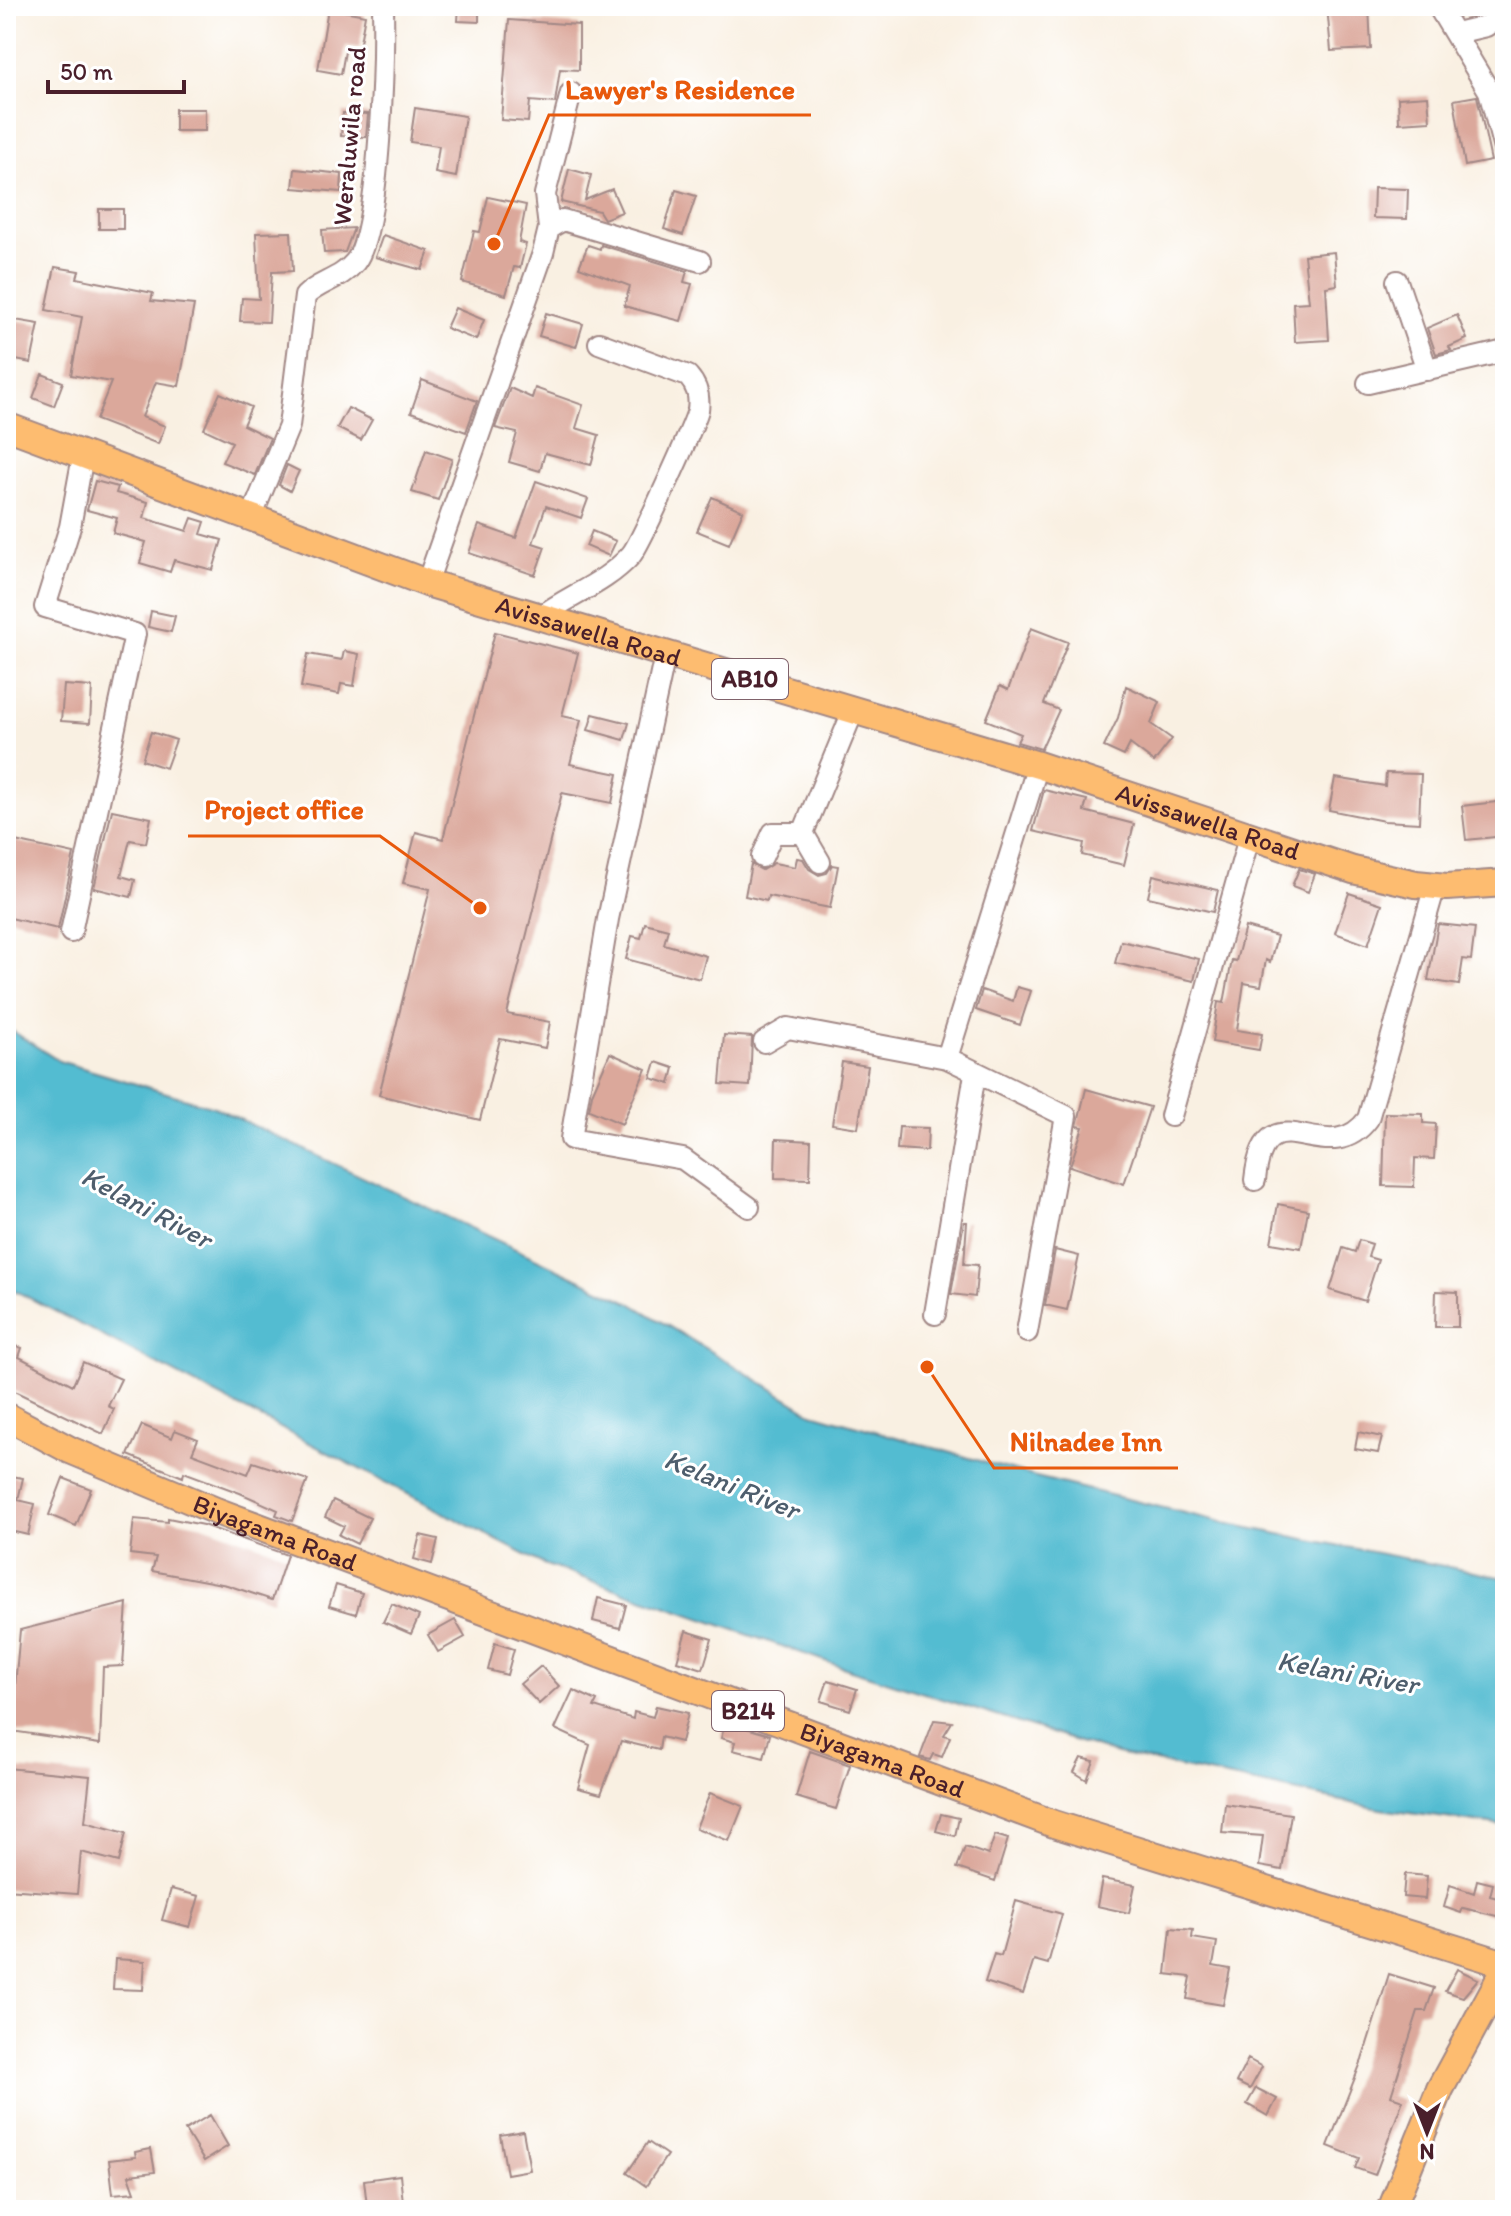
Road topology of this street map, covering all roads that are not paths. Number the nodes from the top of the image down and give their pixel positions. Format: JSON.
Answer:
{"nodes":[{"id":1,"x":383,"y":6,"type":"edge"},
{"id":2,"x":1438,"y":6,"type":"edge"},
{"id":3,"x":1502,"y":6,"type":"edge"},
{"id":4,"x":1456,"y":33,"type":"junction"},
{"id":5,"x":571,"y":93,"type":"dead end"},
{"id":6,"x":1505,"y":153,"type":"edge"},
{"id":7,"x":549,"y":228,"type":"junction"},
{"id":8,"x":700,"y":261,"type":"dead end"},
{"id":9,"x":1397,"y":281,"type":"dead end"},
{"id":10,"x":599,"y":343,"type":"dead end"},
{"id":11,"x":1505,"y":351,"type":"edge"},
{"id":12,"x":1427,"y":370,"type":"junction"},
{"id":13,"x":1368,"y":383,"type":"dead end"},
{"id":14,"x":6,"y":426,"type":"edge"},
{"id":15,"x":83,"y":456,"type":"junction"},
{"id":16,"x":251,"y":518,"type":"junction"},
{"id":17,"x":427,"y":583,"type":"junction"},
{"id":18,"x":540,"y":617,"type":"junction"},
{"id":19,"x":665,"y":655,"type":"junction"},
{"id":20,"x":854,"y":709,"type":"junction"},
{"id":21,"x":1038,"y":765,"type":"junction"},
{"id":22,"x":803,"y":833,"type":"junction"},
{"id":23,"x":1250,"y":834,"type":"junction"},
{"id":24,"x":762,"y":857,"type":"dead end"},
{"id":25,"x":820,"y":862,"type":"dead end"},
{"id":26,"x":1505,"y":883,"type":"edge"},
{"id":27,"x":1435,"y":886,"type":"junction"},
{"id":28,"x":71,"y":932,"type":"dead end"},
{"id":29,"x":764,"y":1042,"type":"dead end"},
{"id":30,"x":947,"y":1058,"type":"junction"},
{"id":31,"x":975,"y":1074,"type":"junction"},
{"id":32,"x":1171,"y":1116,"type":"dead end"},
{"id":33,"x":1255,"y":1180,"type":"dead end"},
{"id":34,"x":749,"y":1207,"type":"dead end"},
{"id":35,"x":935,"y":1314,"type":"dead end"},
{"id":36,"x":1027,"y":1332,"type":"dead end"},
{"id":37,"x":6,"y":1416,"type":"edge"},
{"id":38,"x":1505,"y":1967,"type":"edge"},
{"id":39,"x":1391,"y":2210,"type":"edge"}],
"edges":[{"from":1,"to":16,"type":"street","name":"Weraluwila road"},
{"from":2,"to":4,"type":"street"},
{"from":3,"to":4,"type":"street"},
{"from":4,"to":6,"type":"street"},
{"from":5,"to":7,"type":"street"},
{"from":7,"to":8,"type":"street"},
{"from":7,"to":17,"type":"street"},
{"from":9,"to":12,"type":"street"},
{"from":10,"to":18,"type":"street"},
{"from":11,"to":12,"type":"street"},
{"from":12,"to":13,"type":"street"},
{"from":14,"to":15,"type":"main road","name":"Avissawella Road","number":"AB10"},
{"from":15,"to":16,"type":"main road","name":"Avissawella Road","number":"AB10"},
{"from":15,"to":28,"type":"street"},
{"from":16,"to":17,"type":"main road","name":"Avissawella Road","number":"AB10"},
{"from":17,"to":18,"type":"main road","name":"Avissawella Road","number":"AB10"},
{"from":18,"to":19,"type":"main road","name":"Avissawella Road","number":"AB10"},
{"from":19,"to":20,"type":"main road","name":"Avissawella Road","number":"AB10"},
{"from":19,"to":34,"type":"street"},
{"from":20,"to":21,"type":"main road","name":"Avissawella Road","number":"AB10"},
{"from":20,"to":22,"type":"street"},
{"from":21,"to":23,"type":"main road","name":"Avissawella Road","number":"AB10"},
{"from":21,"to":30,"type":"street"},
{"from":22,"to":24,"type":"street"},
{"from":22,"to":25,"type":"street"},
{"from":23,"to":27,"type":"main road","name":"Avissawella Road","number":"AB10"},
{"from":23,"to":32,"type":"street"},
{"from":26,"to":27,"type":"main road","name":"Avissawella Road","number":"AB10"},
{"from":27,"to":33,"type":"street"},
{"from":29,"to":30,"type":"street"},
{"from":30,"to":31,"type":"street"},
{"from":31,"to":35,"type":"street"},
{"from":31,"to":36,"type":"street"},
{"from":37,"to":38,"type":"main road","name":"Biyagama Road","number":"B214"},
{"from":38,"to":39,"type":"main road"}]}
